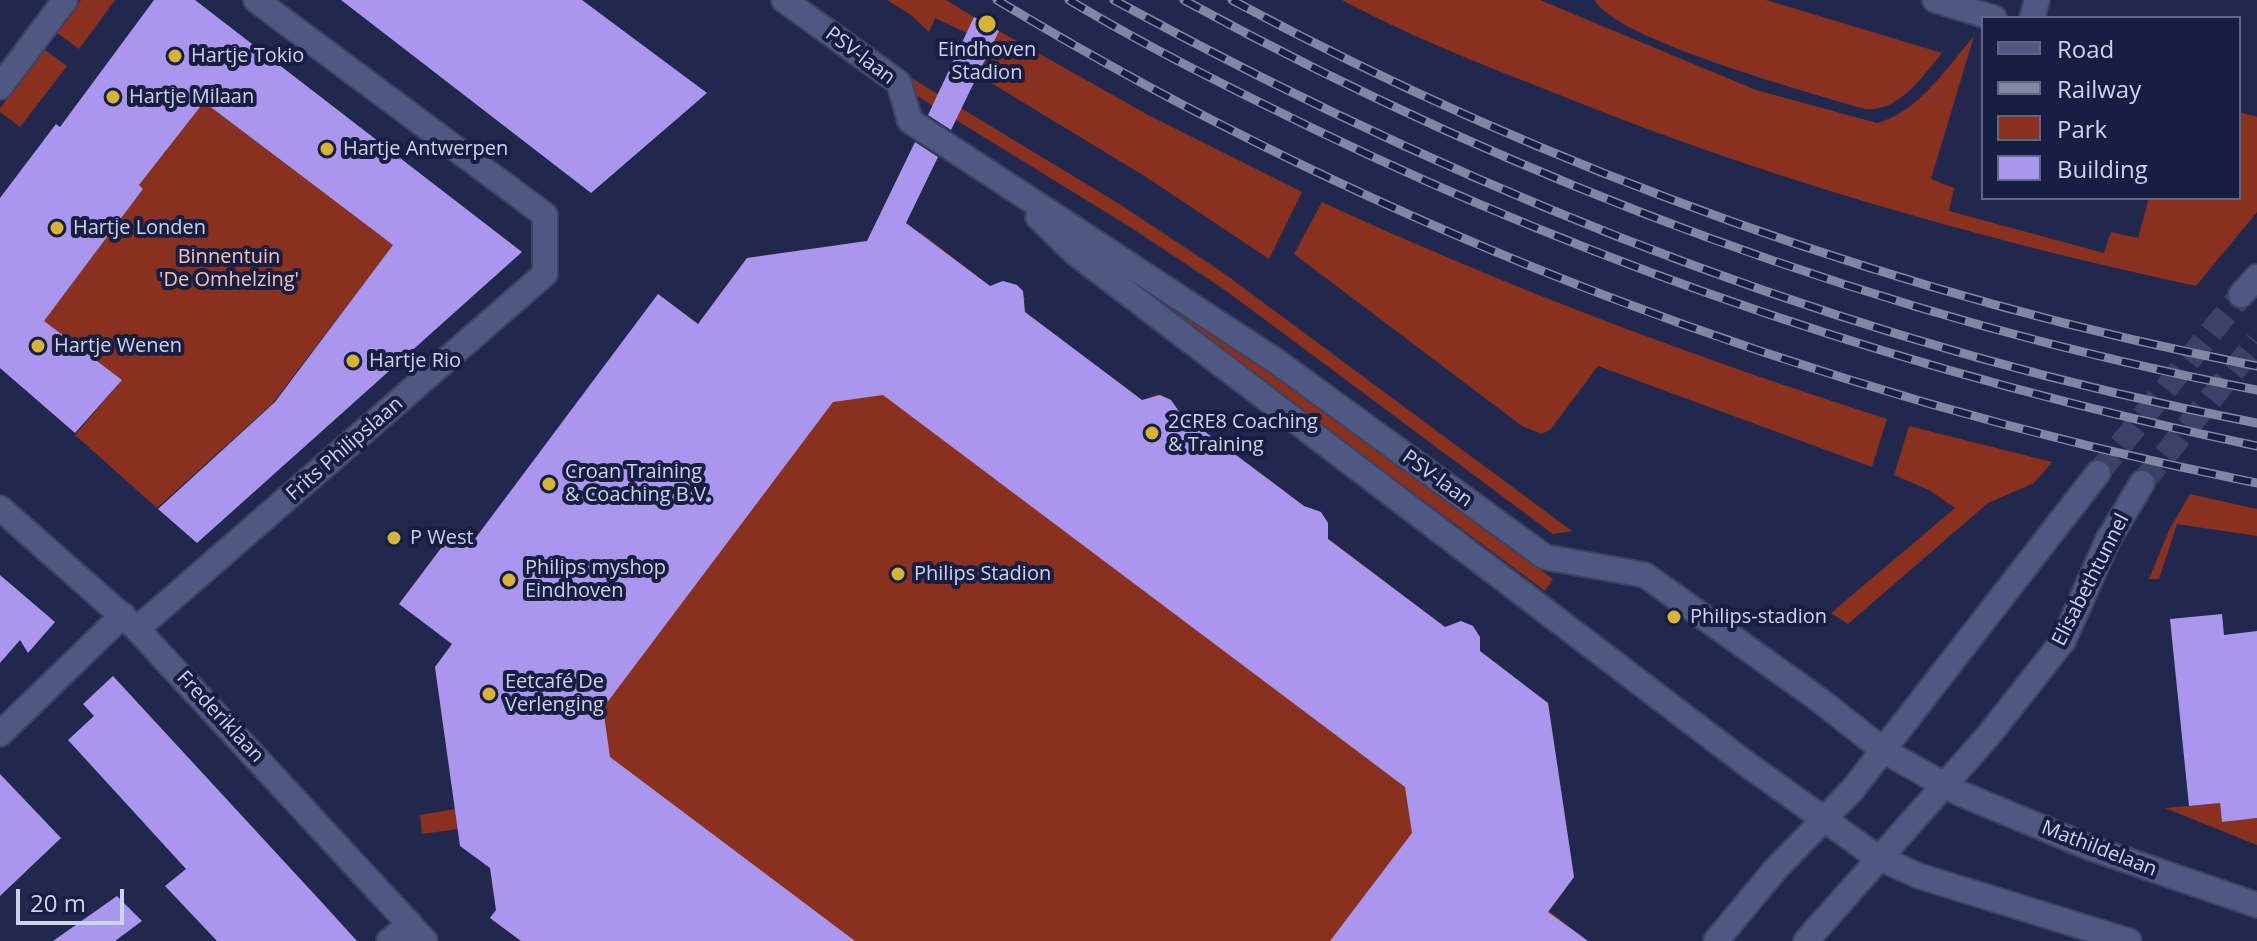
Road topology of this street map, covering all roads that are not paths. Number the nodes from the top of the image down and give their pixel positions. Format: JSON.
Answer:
{"nodes":[{"id":1,"x":65,"y":0,"type":"edge"},
{"id":2,"x":256,"y":0,"type":"edge"},
{"id":3,"x":784,"y":0,"type":"edge"},
{"id":4,"x":1935,"y":0,"type":"edge"},
{"id":5,"x":1987,"y":16,"type":"edge"},
{"id":6,"x":0,"y":87,"type":"edge"},
{"id":7,"x":998,"y":179,"type":"junction"},
{"id":8,"x":2098,"y":473,"type":"tunnel mouth"},
{"id":9,"x":2142,"y":483,"type":"tunnel mouth"},
{"id":10,"x":0,"y":508,"type":"edge"},
{"id":11,"x":130,"y":622,"type":"junction"},
{"id":12,"x":0,"y":734,"type":"edge"},
{"id":13,"x":1884,"y":751,"type":"junction"},
{"id":14,"x":1945,"y":786,"type":"junction"},
{"id":15,"x":1823,"y":821,"type":"junction"},
{"id":16,"x":1877,"y":857,"type":"junction"},
{"id":17,"x":2257,"y":905,"type":"edge"},
{"id":18,"x":417,"y":932,"type":"edge"},
{"id":19,"x":389,"y":941,"type":"edge"},
{"id":20,"x":1716,"y":941,"type":"edge"},
{"id":21,"x":1806,"y":941,"type":"edge"},
{"id":22,"x":2129,"y":941,"type":"edge"}],
"edges":[{"from":1,"to":6,"type":"main road"},
{"from":2,"to":11,"type":"main road","name":"Frits Philipslaan"},
{"from":3,"to":7,"type":"main road","name":"PSV-laan"},
{"from":4,"to":5,"type":"main road"},
{"from":7,"to":13,"type":"main road","name":"PSV-laan"},
{"from":7,"to":15,"type":"main road","name":"PSV-laan"},
{"from":8,"to":13,"type":"main road"},
{"from":9,"to":14,"type":"main road","name":"Elisabethtunnel"},
{"from":10,"to":11,"type":"main road","name":"Frederiklaan"},
{"from":11,"to":12,"type":"main road","name":"Frits Philipslaan"},
{"from":11,"to":18,"type":"main road","name":"Frederiklaan"},
{"from":13,"to":14,"type":"main road","name":"Mathildelaan"},
{"from":13,"to":15,"type":"main road"},
{"from":14,"to":16,"type":"main road","name":"Elisabethtunnel"},
{"from":14,"to":17,"type":"main road","name":"Mathildelaan"},
{"from":15,"to":16,"type":"main road","name":"PSV-laan"},
{"from":15,"to":20,"type":"main road"},
{"from":16,"to":21,"type":"main road","name":"Elisabethtunnel"},
{"from":16,"to":22,"type":"main road"},
{"from":18,"to":19,"type":"main road"}]}
